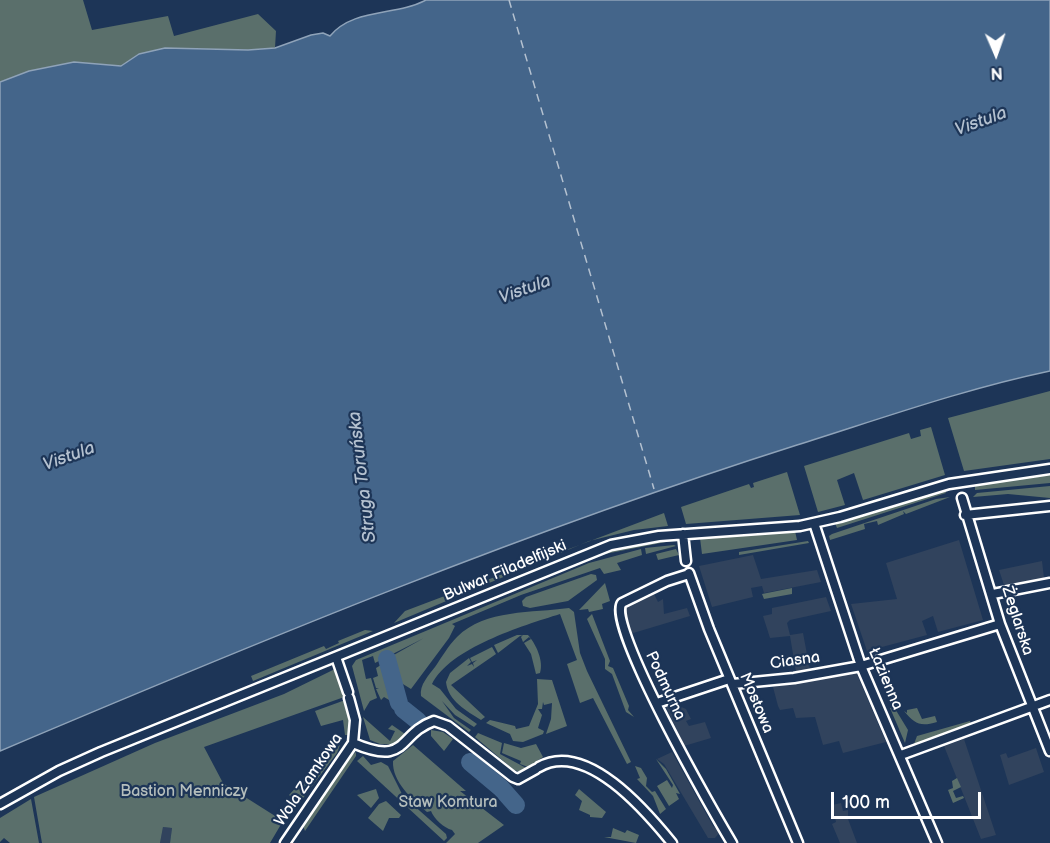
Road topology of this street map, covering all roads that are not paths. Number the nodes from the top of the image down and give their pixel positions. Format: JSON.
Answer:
{"nodes":[{"id":1,"x":1050,"y":469,"type":"edge"},
{"id":2,"x":959,"y":482,"type":"junction"},
{"id":3,"x":1050,"y":506,"type":"edge"},
{"id":4,"x":965,"y":515,"type":"junction"},
{"id":5,"x":814,"y":523,"type":"junction"},
{"id":6,"x":683,"y":534,"type":"junction"},
{"id":7,"x":686,"y":561,"type":"dead end"},
{"id":8,"x":689,"y":574,"type":"joint"},
{"id":9,"x":1050,"y":583,"type":"edge"},
{"id":10,"x":993,"y":594,"type":"junction"},
{"id":11,"x":1000,"y":624,"type":"junction"},
{"id":12,"x":336,"y":657,"type":"junction"},
{"id":13,"x":861,"y":666,"type":"junction"},
{"id":14,"x":732,"y":683,"type":"junction"},
{"id":15,"x":1050,"y":700,"type":"edge"},
{"id":16,"x":657,"y":703,"type":"junction"},
{"id":17,"x":1033,"y":706,"type":"junction"},
{"id":18,"x":353,"y":744,"type":"junction"},
{"id":19,"x":1050,"y":751,"type":"edge"},
{"id":20,"x":901,"y":755,"type":"junction"},
{"id":21,"x":0,"y":804,"type":"edge"},
{"id":22,"x":285,"y":843,"type":"edge"},
{"id":23,"x":672,"y":843,"type":"edge"},
{"id":24,"x":732,"y":843,"type":"edge"},
{"id":25,"x":798,"y":843,"type":"edge"},
{"id":26,"x":936,"y":843,"type":"edge"}],
"edges":[{"from":1,"to":2,"type":"street","name":"Bulwar Filadelfijski"},
{"from":2,"to":4,"type":"street","name":"Żeglarska"},
{"from":2,"to":5,"type":"street","name":"Bulwar Filadelfijski"},
{"from":3,"to":4,"type":"street"},
{"from":4,"to":10,"type":"street","name":"Żeglarska"},
{"from":5,"to":6,"type":"street","name":"Bulwar Filadelfijski"},
{"from":5,"to":13,"type":"street","name":"Łazienna"},
{"from":6,"to":7,"type":"street"},
{"from":6,"to":12,"type":"street","name":"Bulwar Filadelfijski"},
{"from":8,"to":14,"type":"street","name":"Mostowa"},
{"from":8,"to":16,"type":"street","name":"Podmurna"},
{"from":9,"to":10,"type":"street"},
{"from":10,"to":11,"type":"street","name":"Żeglarska"},
{"from":11,"to":13,"type":"street","name":"Ciasna"},
{"from":11,"to":17,"type":"street","name":"Żeglarska"},
{"from":12,"to":18,"type":"street","name":"Wola Zamkowa"},
{"from":12,"to":21,"type":"street","name":"Bulwar Filadelfijski"},
{"from":13,"to":14,"type":"street","name":"Ciasna"},
{"from":13,"to":20,"type":"street","name":"Łazienna"},
{"from":14,"to":16,"type":"street","name":"Ciasna"},
{"from":14,"to":25,"type":"street","name":"Mostowa"},
{"from":15,"to":17,"type":"street"},
{"from":16,"to":24,"type":"street","name":"Podmurna"},
{"from":17,"to":19,"type":"street","name":"Żeglarska"},
{"from":17,"to":20,"type":"street"},
{"from":18,"to":22,"type":"street","name":"Wola Zamkowa"},
{"from":18,"to":23,"type":"street"},
{"from":20,"to":26,"type":"street","name":"Łazienna"}]}
